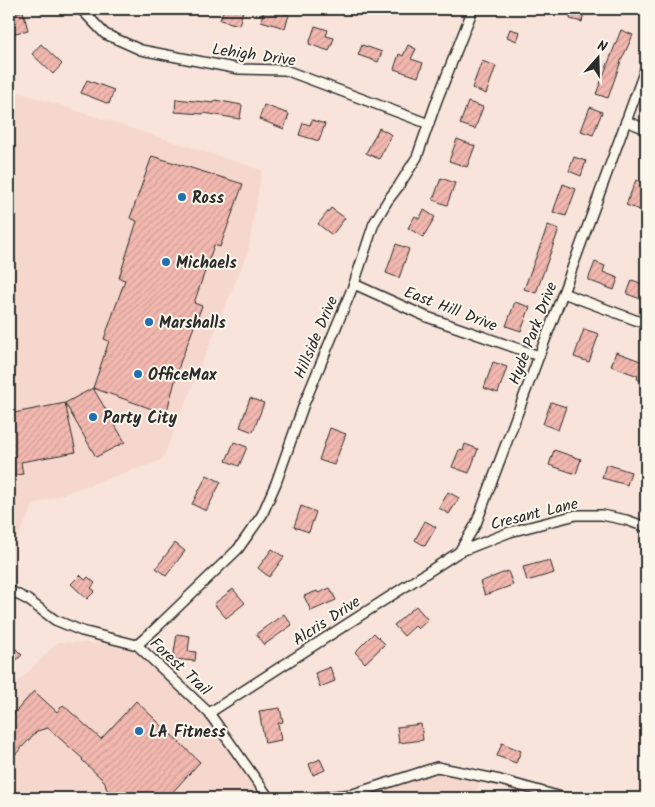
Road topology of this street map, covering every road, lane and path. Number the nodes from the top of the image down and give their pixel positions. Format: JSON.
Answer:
{"nodes":[{"id":1,"x":81,"y":9,"type":"edge"},
{"id":2,"x":473,"y":9,"type":"edge"},
{"id":3,"x":646,"y":67,"type":"edge"},
{"id":4,"x":626,"y":121,"type":"junction"},
{"id":5,"x":429,"y":124,"type":"junction"},
{"id":6,"x":646,"y":129,"type":"edge"},
{"id":7,"x":354,"y":284,"type":"junction"},
{"id":8,"x":563,"y":293,"type":"junction"},
{"id":9,"x":646,"y":324,"type":"edge"},
{"id":10,"x":539,"y":356,"type":"junction"},
{"id":11,"x":646,"y":527,"type":"edge"},
{"id":12,"x":459,"y":552,"type":"junction"},
{"id":13,"x":9,"y":590,"type":"edge"},
{"id":14,"x":137,"y":645,"type":"junction"},
{"id":15,"x":209,"y":713,"type":"junction"},
{"id":16,"x":269,"y":798,"type":"edge"},
{"id":17,"x":314,"y":798,"type":"edge"},
{"id":18,"x":565,"y":798,"type":"edge"}],
"edges":[{"from":1,"to":5,"type":"street","name":"Lehigh Drive"},
{"from":2,"to":5,"type":"street","name":"Hillside Drive"},
{"from":3,"to":4,"type":"street","name":"Hyde Park Drive"},
{"from":4,"to":6,"type":"street"},
{"from":4,"to":8,"type":"street","name":"Hyde Park Drive"},
{"from":5,"to":7,"type":"street","name":"Hillside Drive"},
{"from":7,"to":10,"type":"street","name":"East Hill Drive"},
{"from":7,"to":14,"type":"street","name":"Hillside Drive"},
{"from":8,"to":9,"type":"street"},
{"from":8,"to":10,"type":"street","name":"Hyde Park Drive"},
{"from":10,"to":12,"type":"street","name":"Hyde Park Drive"},
{"from":11,"to":12,"type":"street","name":"Cresant Lane"},
{"from":12,"to":15,"type":"street","name":"Alcris Drive"},
{"from":13,"to":14,"type":"street","name":"Forest Trail"},
{"from":14,"to":15,"type":"street","name":"Forest Trail"},
{"from":15,"to":16,"type":"street","name":"Forest Trail"},
{"from":17,"to":18,"type":"street"}]}
